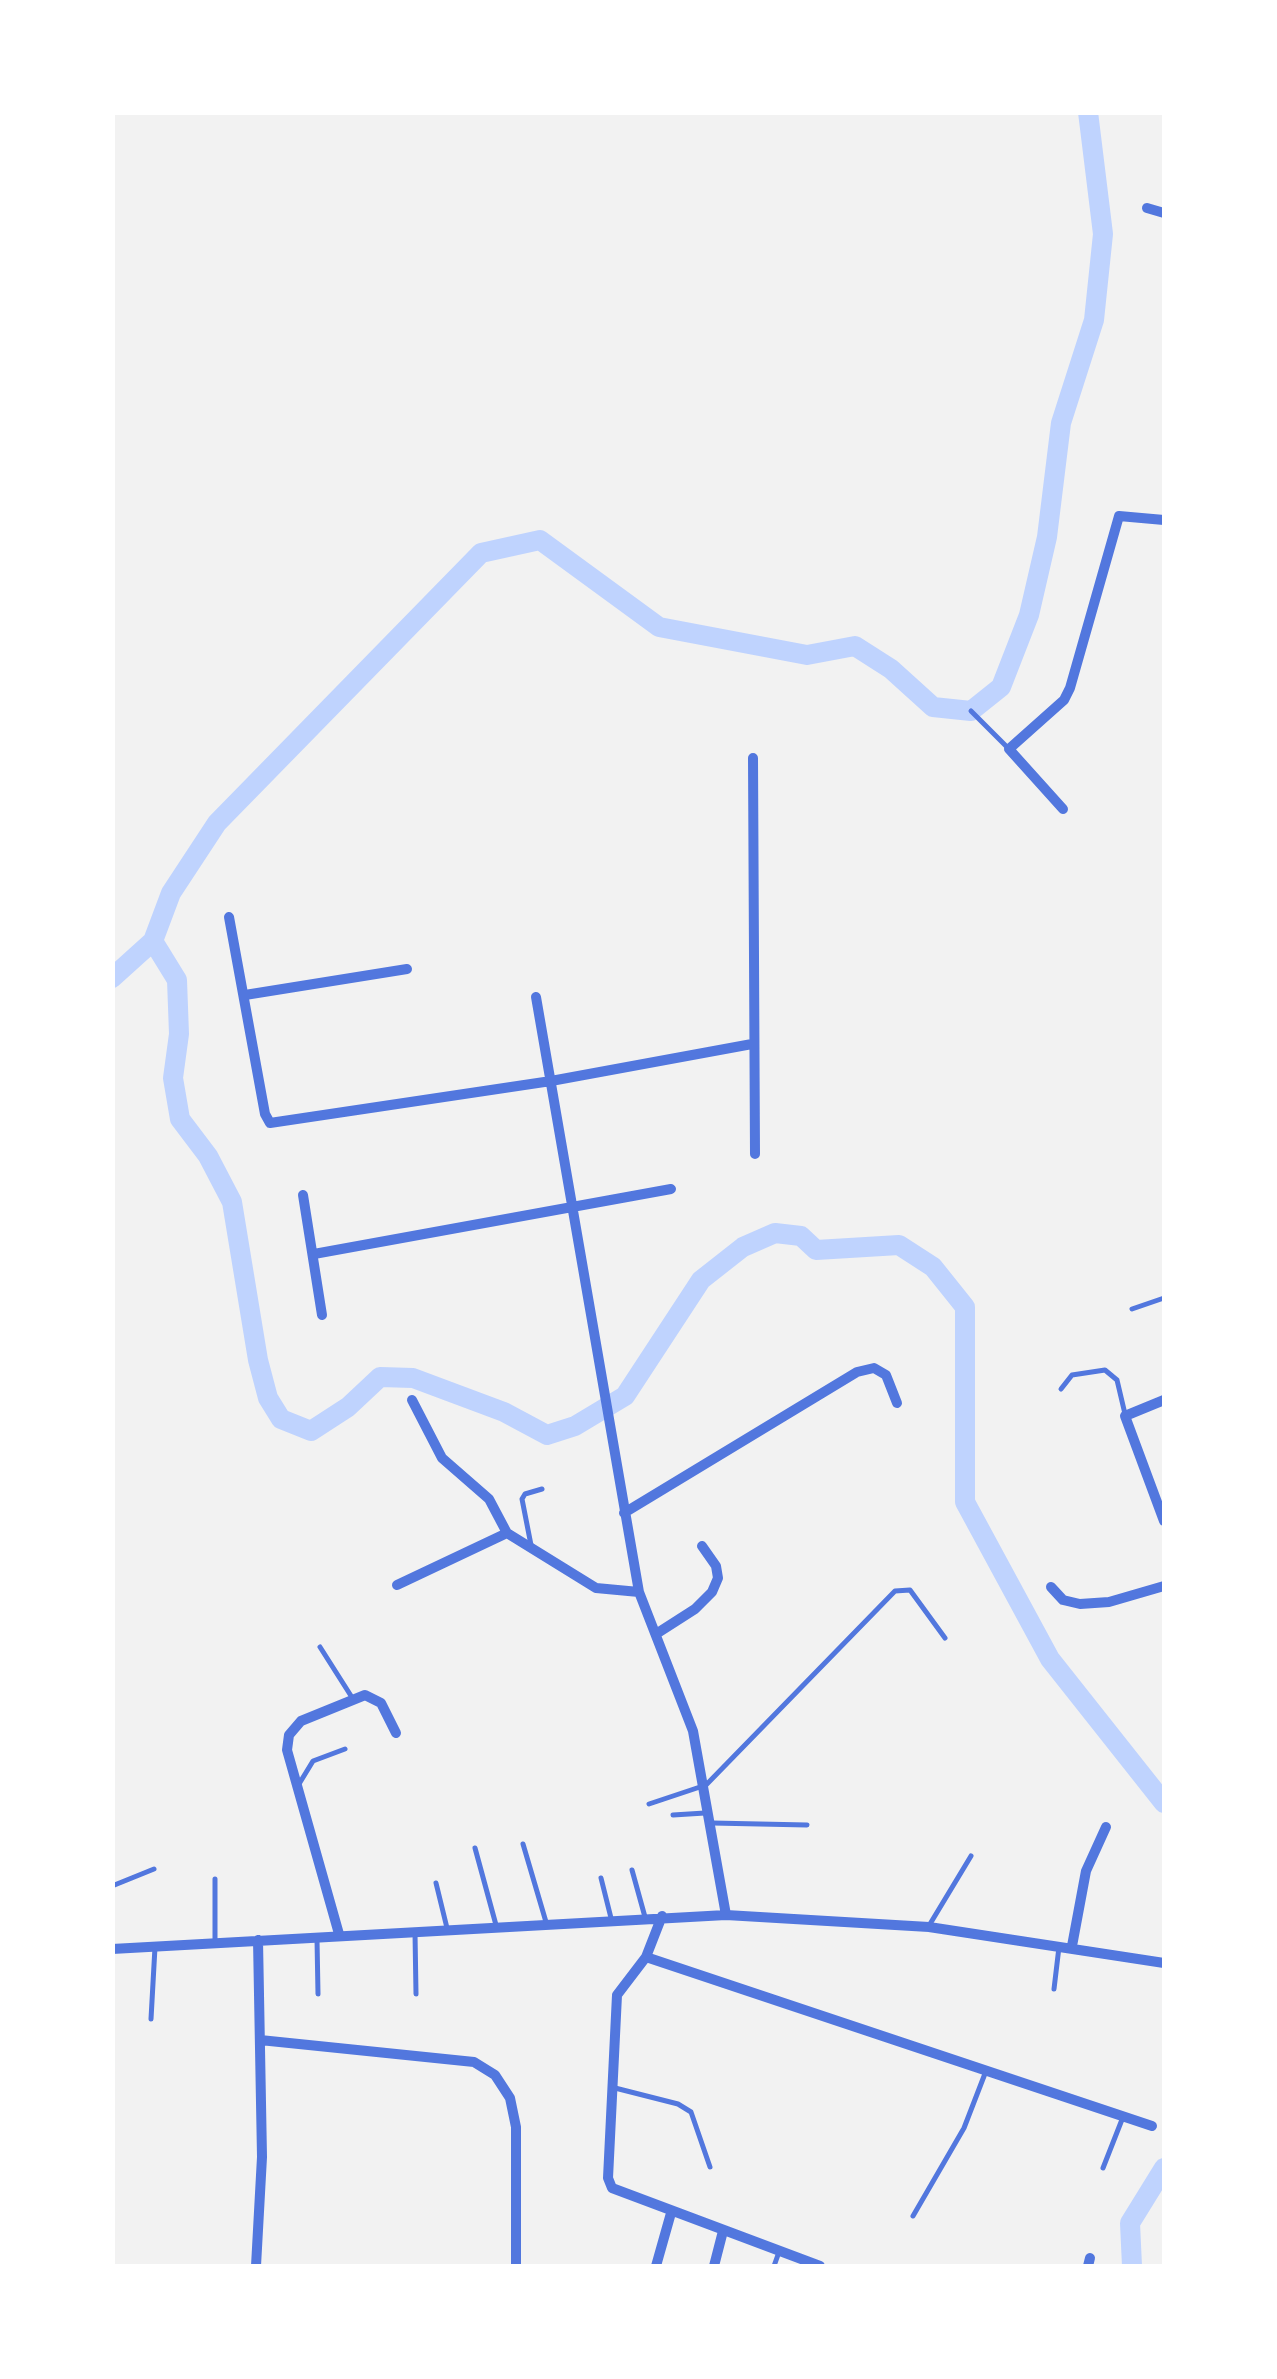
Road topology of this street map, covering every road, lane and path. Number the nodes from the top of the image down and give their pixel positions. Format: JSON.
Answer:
{"nodes":[{"id":1,"x":1147,"y":208,"type":"dead end"},
{"id":2,"x":1164,"y":214,"type":"edge"},
{"id":3,"x":1164,"y":520,"type":"edge"},
{"id":4,"x":972,"y":712,"type":"dead end"},
{"id":5,"x":1008,"y":749,"type":"junction"},
{"id":6,"x":753,"y":758,"type":"dead end"},
{"id":7,"x":1063,"y":809,"type":"dead end"},
{"id":8,"x":229,"y":917,"type":"dead end"},
{"id":9,"x":408,"y":968,"type":"dead end"},
{"id":10,"x":245,"y":995,"type":"junction"},
{"id":11,"x":536,"y":997,"type":"dead end"},
{"id":12,"x":752,"y":1044,"type":"junction"},
{"id":13,"x":550,"y":1081,"type":"junction"},
{"id":14,"x":755,"y":1154,"type":"dead end"},
{"id":15,"x":670,"y":1189,"type":"dead end"},
{"id":16,"x":303,"y":1194,"type":"dead end"},
{"id":17,"x":573,"y":1207,"type":"junction"},
{"id":18,"x":314,"y":1254,"type":"junction"},
{"id":19,"x":1164,"y":1298,"type":"edge"},
{"id":20,"x":1132,"y":1309,"type":"dead end"},
{"id":21,"x":322,"y":1315,"type":"dead end"},
{"id":22,"x":1061,"y":1388,"type":"dead end"},
{"id":23,"x":412,"y":1400,"type":"dead end"},
{"id":24,"x":1164,"y":1400,"type":"edge"},
{"id":25,"x":897,"y":1403,"type":"dead end"},
{"id":26,"x":1125,"y":1416,"type":"junction"},
{"id":27,"x":542,"y":1489,"type":"dead end"},
{"id":28,"x":624,"y":1513,"type":"junction"},
{"id":29,"x":1164,"y":1521,"type":"edge"},
{"id":30,"x":507,"y":1533,"type":"junction"},
{"id":31,"x":531,"y":1545,"type":"junction"},
{"id":32,"x":702,"y":1546,"type":"dead end"},
{"id":33,"x":397,"y":1586,"type":"dead end"},
{"id":34,"x":1164,"y":1586,"type":"edge"},
{"id":35,"x":1051,"y":1587,"type":"dead end"},
{"id":36,"x":640,"y":1592,"type":"junction"},
{"id":37,"x":656,"y":1634,"type":"junction"},
{"id":38,"x":944,"y":1638,"type":"dead end"},
{"id":39,"x":320,"y":1647,"type":"dead end"},
{"id":40,"x":353,"y":1700,"type":"junction"},
{"id":41,"x":396,"y":1733,"type":"dead end"},
{"id":42,"x":345,"y":1749,"type":"dead end"},
{"id":43,"x":706,"y":1785,"type":"junction"},
{"id":44,"x":297,"y":1786,"type":"junction"},
{"id":45,"x":649,"y":1804,"type":"dead end"},
{"id":46,"x":673,"y":1815,"type":"dead end"},
{"id":47,"x":711,"y":1818,"type":"junction"},
{"id":48,"x":807,"y":1826,"type":"dead end"},
{"id":49,"x":1106,"y":1827,"type":"dead end"},
{"id":50,"x":523,"y":1844,"type":"dead end"},
{"id":51,"x":476,"y":1848,"type":"dead end"},
{"id":52,"x":971,"y":1856,"type":"dead end"},
{"id":53,"x":154,"y":1869,"type":"dead end"},
{"id":54,"x":632,"y":1870,"type":"dead end"},
{"id":55,"x":601,"y":1878,"type":"dead end"},
{"id":56,"x":215,"y":1879,"type":"dead end"},
{"id":57,"x":436,"y":1883,"type":"dead end"},
{"id":58,"x":112,"y":1886,"type":"edge"},
{"id":59,"x":726,"y":1915,"type":"junction"},
{"id":60,"x":662,"y":1916,"type":"junction"},
{"id":61,"x":645,"y":1917,"type":"junction"},
{"id":62,"x":611,"y":1919,"type":"junction"},
{"id":63,"x":546,"y":1922,"type":"junction"},
{"id":64,"x":496,"y":1925,"type":"junction"},
{"id":65,"x":929,"y":1927,"type":"junction"},
{"id":66,"x":447,"y":1928,"type":"junction"},
{"id":67,"x":415,"y":1930,"type":"junction"},
{"id":68,"x":339,"y":1934,"type":"junction"},
{"id":69,"x":316,"y":1936,"type":"junction"},
{"id":70,"x":258,"y":1940,"type":"junction"},
{"id":71,"x":215,"y":1943,"type":"junction"},
{"id":72,"x":1066,"y":1945,"type":"junction"},
{"id":73,"x":154,"y":1947,"type":"junction"},
{"id":74,"x":112,"y":1949,"type":"edge"},
{"id":75,"x":646,"y":1957,"type":"junction"},
{"id":76,"x":1164,"y":1963,"type":"edge"},
{"id":77,"x":1054,"y":1989,"type":"dead end"},
{"id":78,"x":318,"y":1994,"type":"dead end"},
{"id":79,"x":416,"y":1994,"type":"dead end"},
{"id":80,"x":151,"y":2019,"type":"dead end"},
{"id":81,"x":260,"y":2040,"type":"junction"},
{"id":82,"x":986,"y":2069,"type":"junction"},
{"id":83,"x":612,"y":2088,"type":"junction"},
{"id":84,"x":1123,"y":2117,"type":"junction"},
{"id":85,"x":1152,"y":2126,"type":"dead end"},
{"id":86,"x":710,"y":2167,"type":"dead end"},
{"id":87,"x":1102,"y":2168,"type":"dead end"},
{"id":88,"x":670,"y":2213,"type":"junction"},
{"id":89,"x":914,"y":2216,"type":"dead end"},
{"id":90,"x":723,"y":2232,"type":"junction"},
{"id":91,"x":779,"y":2252,"type":"junction"},
{"id":92,"x":516,"y":2264,"type":"dead end"},
{"id":93,"x":256,"y":2266,"type":"edge"},
{"id":94,"x":656,"y":2266,"type":"edge"},
{"id":95,"x":714,"y":2266,"type":"edge"},
{"id":96,"x":774,"y":2266,"type":"edge"},
{"id":97,"x":820,"y":2266,"type":"edge"}],
"edges":[{"from":1,"to":2,"type":"street"},
{"from":3,"to":5,"type":"street"},
{"from":4,"to":5,"type":"lane"},
{"from":5,"to":7,"type":"street"},
{"from":6,"to":12,"type":"street"},
{"from":8,"to":10,"type":"street"},
{"from":9,"to":10,"type":"street"},
{"from":10,"to":13,"type":"street"},
{"from":11,"to":13,"type":"street"},
{"from":12,"to":13,"type":"street"},
{"from":12,"to":14,"type":"street"},
{"from":13,"to":17,"type":"street"},
{"from":15,"to":17,"type":"street"},
{"from":16,"to":18,"type":"street"},
{"from":17,"to":18,"type":"street"},
{"from":17,"to":28,"type":"street"},
{"from":18,"to":21,"type":"street"},
{"from":19,"to":20,"type":"lane"},
{"from":22,"to":26,"type":"lane"},
{"from":23,"to":30,"type":"street"},
{"from":24,"to":26,"type":"street"},
{"from":25,"to":28,"type":"street"},
{"from":26,"to":29,"type":"street"},
{"from":27,"to":31,"type":"lane"},
{"from":28,"to":36,"type":"street"},
{"from":30,"to":31,"type":"street"},
{"from":30,"to":33,"type":"street"},
{"from":31,"to":36,"type":"street"},
{"from":32,"to":37,"type":"street"},
{"from":34,"to":35,"type":"street"},
{"from":36,"to":37,"type":"street"},
{"from":37,"to":43,"type":"street"},
{"from":38,"to":43,"type":"lane"},
{"from":39,"to":40,"type":"lane"},
{"from":40,"to":41,"type":"street"},
{"from":40,"to":44,"type":"street"},
{"from":42,"to":44,"type":"lane"},
{"from":43,"to":45,"type":"lane"},
{"from":43,"to":47,"type":"street"},
{"from":44,"to":68,"type":"street"},
{"from":46,"to":47,"type":"lane"},
{"from":47,"to":48,"type":"lane"},
{"from":47,"to":59,"type":"street"},
{"from":49,"to":72,"type":"street"},
{"from":50,"to":63,"type":"lane"},
{"from":51,"to":64,"type":"lane"},
{"from":52,"to":65,"type":"lane"},
{"from":53,"to":58,"type":"lane"},
{"from":54,"to":61,"type":"lane"},
{"from":55,"to":62,"type":"lane"},
{"from":56,"to":71,"type":"lane"},
{"from":57,"to":66,"type":"lane"},
{"from":59,"to":60,"type":"street"},
{"from":59,"to":65,"type":"street"},
{"from":60,"to":61,"type":"street"},
{"from":60,"to":75,"type":"street"},
{"from":61,"to":62,"type":"street"},
{"from":62,"to":63,"type":"street"},
{"from":63,"to":64,"type":"street"},
{"from":64,"to":66,"type":"street"},
{"from":65,"to":72,"type":"street"},
{"from":66,"to":67,"type":"street"},
{"from":67,"to":68,"type":"street"},
{"from":67,"to":79,"type":"lane"},
{"from":68,"to":69,"type":"street"},
{"from":69,"to":70,"type":"street"},
{"from":69,"to":78,"type":"lane"},
{"from":70,"to":71,"type":"street"},
{"from":70,"to":81,"type":"street"},
{"from":71,"to":73,"type":"street"},
{"from":72,"to":76,"type":"street"},
{"from":72,"to":77,"type":"lane"},
{"from":73,"to":74,"type":"street"},
{"from":73,"to":80,"type":"lane"},
{"from":75,"to":82,"type":"street"},
{"from":75,"to":83,"type":"street"},
{"from":81,"to":92,"type":"street"},
{"from":81,"to":93,"type":"street"},
{"from":82,"to":84,"type":"street"},
{"from":82,"to":89,"type":"lane"},
{"from":83,"to":86,"type":"lane"},
{"from":83,"to":88,"type":"street"},
{"from":84,"to":85,"type":"street"},
{"from":84,"to":87,"type":"lane"},
{"from":88,"to":90,"type":"street"},
{"from":88,"to":94,"type":"street"},
{"from":90,"to":91,"type":"street"},
{"from":90,"to":95,"type":"street"},
{"from":91,"to":96,"type":"lane"},
{"from":91,"to":97,"type":"street"}]}
